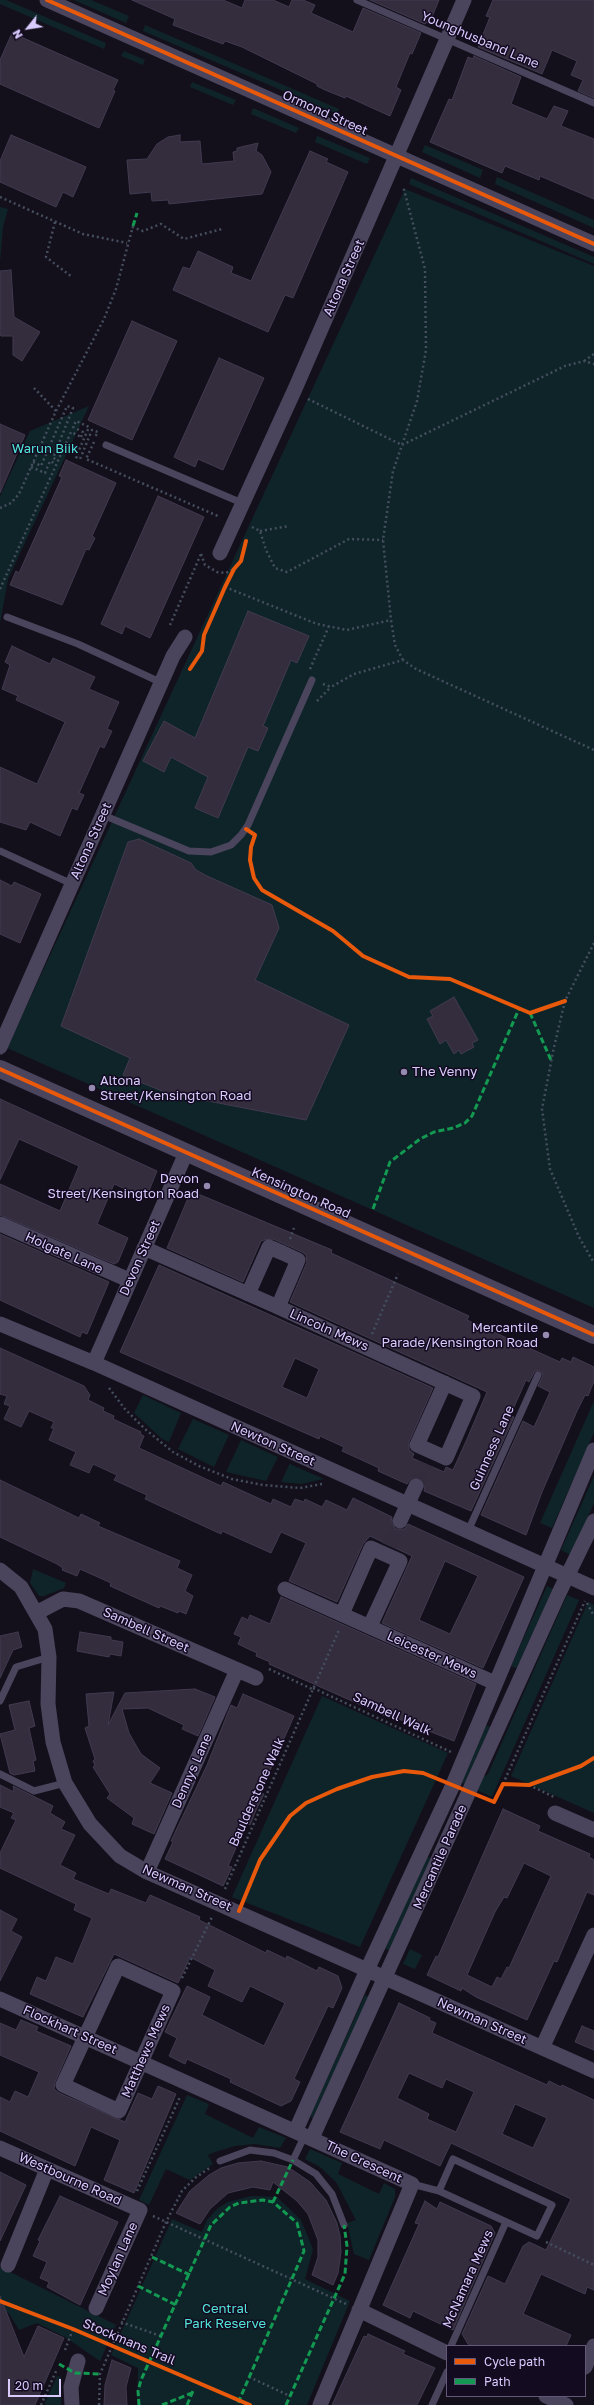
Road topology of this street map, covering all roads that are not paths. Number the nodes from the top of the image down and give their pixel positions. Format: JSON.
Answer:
{"nodes":[{"id":1,"x":47,"y":0,"type":"edge"},
{"id":2,"x":356,"y":0,"type":"edge"},
{"id":3,"x":464,"y":0,"type":"edge"},
{"id":4,"x":447,"y":39,"type":"junction"},
{"id":5,"x":594,"y":103,"type":"edge"},
{"id":6,"x":397,"y":157,"type":"junction"},
{"id":7,"x":594,"y":244,"type":"edge"},
{"id":8,"x":106,"y":445,"type":"dead end"},
{"id":9,"x":242,"y":503,"type":"junction"},
{"id":10,"x":220,"y":553,"type":"dead end"},
{"id":11,"x":7,"y":617,"type":"dead end"},
{"id":12,"x":185,"y":637,"type":"dead end"},
{"id":13,"x":312,"y":680,"type":"road end"},
{"id":14,"x":162,"y":683,"type":"junction"},
{"id":15,"x":103,"y":815,"type":"junction"},
{"id":16,"x":0,"y":851,"type":"edge"},
{"id":17,"x":72,"y":884,"type":"junction"},
{"id":18,"x":0,"y":1047,"type":"edge"},
{"id":19,"x":0,"y":1069,"type":"edge"},
{"id":20,"x":186,"y":1153,"type":"junction"},
{"id":21,"x":0,"y":1224,"type":"edge"},
{"id":22,"x":144,"y":1248,"type":"junction"},
{"id":23,"x":129,"y":1280,"type":"junction"},
{"id":24,"x":248,"y":1294,"type":"junction"},
{"id":25,"x":278,"y":1307,"type":"junction"},
{"id":26,"x":0,"y":1324,"type":"edge"},
{"id":27,"x":594,"y":1335,"type":"edge"},
{"id":28,"x":94,"y":1363,"type":"junction"},
{"id":29,"x":538,"y":1375,"type":"dead end"},
{"id":30,"x":445,"y":1383,"type":"junction"},
{"id":31,"x":594,"y":1450,"type":"edge"},
{"id":32,"x":416,"y":1486,"type":"tunnel mouth"},
{"id":33,"x":408,"y":1504,"type":"junction"},
{"id":34,"x":400,"y":1521,"type":"tunnel mouth"},
{"id":35,"x":594,"y":1521,"type":"edge"},
{"id":36,"x":468,"y":1531,"type":"junction"},
{"id":37,"x":545,"y":1566,"type":"junction"},
{"id":38,"x":0,"y":1570,"type":"edge"},
{"id":39,"x":568,"y":1577,"type":"junction"},
{"id":40,"x":593,"y":1588,"type":"edge"},
{"id":41,"x":285,"y":1589,"type":"dead end"},
{"id":42,"x":36,"y":1613,"type":"junction"},
{"id":43,"x":344,"y":1615,"type":"junction"},
{"id":44,"x":370,"y":1626,"type":"junction"},
{"id":45,"x":49,"y":1658,"type":"junction"},
{"id":46,"x":237,"y":1670,"type":"junction"},
{"id":47,"x":256,"y":1678,"type":"dead end"},
{"id":48,"x":495,"y":1683,"type":"junction"},
{"id":49,"x":0,"y":1700,"type":"edge"},
{"id":50,"x":0,"y":1774,"type":"edge"},
{"id":51,"x":65,"y":1783,"type":"junction"},
{"id":52,"x":555,"y":1813,"type":"dead end"},
{"id":53,"x":594,"y":1830,"type":"edge"},
{"id":54,"x":147,"y":1872,"type":"junction"},
{"id":55,"x":594,"y":1935,"type":"edge"},
{"id":56,"x":367,"y":1970,"type":"junction"},
{"id":57,"x":386,"y":1979,"type":"junction"},
{"id":58,"x":0,"y":1999,"type":"edge"},
{"id":59,"x":85,"y":2037,"type":"junction"},
{"id":60,"x":542,"y":2048,"type":"junction"},
{"id":61,"x":141,"y":2061,"type":"junction"},
{"id":62,"x":594,"y":2071,"type":"edge"},
{"id":63,"x":305,"y":2134,"type":"junction"},
{"id":64,"x":0,"y":2148,"type":"edge"},
{"id":65,"x":293,"y":2160,"type":"junction"},
{"id":66,"x":220,"y":2161,"type":"road end"},
{"id":67,"x":47,"y":2169,"type":"junction"},
{"id":68,"x":412,"y":2184,"type":"junction"},
{"id":69,"x":440,"y":2191,"type":"junction"},
{"id":70,"x":135,"y":2208,"type":"joint"},
{"id":71,"x":506,"y":2222,"type":"junction"},
{"id":72,"x":344,"y":2225,"type":"dead end"},
{"id":73,"x":8,"y":2265,"type":"dead end"},
{"id":74,"x":96,"y":2308,"type":"dead end"},
{"id":75,"x":359,"y":2310,"type":"junction"},
{"id":76,"x":451,"y":2345,"type":"edge"},
{"id":77,"x":594,"y":2346,"type":"edge"},
{"id":78,"x":446,"y":2353,"type":"edge"},
{"id":79,"x":78,"y":2361,"type":"dead end"},
{"id":80,"x":586,"y":2364,"type":"edge"},
{"id":81,"x":446,"y":2374,"type":"edge"},
{"id":82,"x":548,"y":2397,"type":"edge"},
{"id":83,"x":72,"y":2405,"type":"edge"},
{"id":84,"x":320,"y":2405,"type":"edge"},
{"id":85,"x":432,"y":2405,"type":"edge"},
{"id":86,"x":567,"y":2405,"type":"edge"}],
"edges":[{"from":1,"to":6,"type":"street","name":"Ormond Street"},
{"from":2,"to":4,"type":"lane","name":"Younghusband Lane"},
{"from":3,"to":4,"type":"street","name":"Altona Street"},
{"from":4,"to":5,"type":"lane","name":"Younghusband Lane"},
{"from":4,"to":6,"type":"street","name":"Altona Street"},
{"from":6,"to":7,"type":"street","name":"Ormond Street"},
{"from":6,"to":9,"type":"street","name":"Altona Street"},
{"from":8,"to":9,"type":"lane"},
{"from":9,"to":10,"type":"street","name":"Altona Street"},
{"from":11,"to":14,"type":"lane"},
{"from":12,"to":14,"type":"street","name":"Altona Street"},
{"from":13,"to":15,"type":"lane"},
{"from":14,"to":15,"type":"street","name":"Altona Street"},
{"from":15,"to":17,"type":"street","name":"Altona Street"},
{"from":16,"to":17,"type":"lane"},
{"from":17,"to":18,"type":"street","name":"Altona Street"},
{"from":19,"to":20,"type":"street","name":"Kensington Road"},
{"from":20,"to":22,"type":"street","name":"Devon Street"},
{"from":20,"to":27,"type":"street","name":"Kensington Road"},
{"from":21,"to":23,"type":"street","name":"Holgate Lane"},
{"from":22,"to":23,"type":"street","name":"Devon Street"},
{"from":22,"to":24,"type":"street","name":"Lincoln Mews"},
{"from":23,"to":28,"type":"street","name":"Devon Street"},
{"from":24,"to":25,"type":"street","name":"Lincoln Mews"},
{"from":24,"to":25,"type":"street","name":"Lincoln Mews"},
{"from":25,"to":30,"type":"street","name":"Lincoln Mews"},
{"from":26,"to":28,"type":"street","name":"Newton Street"},
{"from":28,"to":33,"type":"street","name":"Newton Street"},
{"from":29,"to":36,"type":"lane","name":"Guinness Lane"},
{"from":30,"to":30,"type":"street","name":"Lincoln Mews"},
{"from":31,"to":37,"type":"street","name":"Mercantile Parade"},
{"from":32,"to":33,"type":"street"},
{"from":33,"to":34,"type":"street"},
{"from":33,"to":36,"type":"street","name":"Newton Street"},
{"from":35,"to":39,"type":"street","name":"Mercantile Parade"},
{"from":36,"to":37,"type":"street","name":"Newton Street"},
{"from":37,"to":39,"type":"street"},
{"from":37,"to":48,"type":"street","name":"Mercantile Parade"},
{"from":38,"to":42,"type":"street","name":"Newman Street"},
{"from":39,"to":40,"type":"street"},
{"from":39,"to":57,"type":"street","name":"Mercantile Parade"},
{"from":41,"to":43,"type":"street","name":"Leicester Mews"},
{"from":42,"to":45,"type":"street","name":"Newman Street"},
{"from":42,"to":46,"type":"street","name":"Sambell Street"},
{"from":43,"to":44,"type":"street","name":"Leicester Mews"},
{"from":43,"to":44,"type":"street"},
{"from":44,"to":48,"type":"street","name":"Leicester Mews"},
{"from":45,"to":49,"type":"lane"},
{"from":45,"to":51,"type":"street","name":"Newman Street"},
{"from":46,"to":47,"type":"street","name":"Sambell Street"},
{"from":46,"to":54,"type":"street","name":"Dennys Lane"},
{"from":48,"to":56,"type":"street","name":"Mercantile Parade"},
{"from":50,"to":51,"type":"lane"},
{"from":51,"to":54,"type":"street","name":"Newman Street"},
{"from":52,"to":53,"type":"street"},
{"from":54,"to":56,"type":"street","name":"Newman Street"},
{"from":55,"to":60,"type":"street"},
{"from":56,"to":57,"type":"street","name":"Newman Street"},
{"from":56,"to":63,"type":"street","name":"Mercantile Parade"},
{"from":57,"to":60,"type":"street","name":"Newman Street"},
{"from":57,"to":63,"type":"street","name":"Mercantile Parade"},
{"from":58,"to":59,"type":"street","name":"Flockhart Street"},
{"from":59,"to":61,"type":"street","name":"Flockhart Street"},
{"from":59,"to":61,"type":"street","name":"Matthews Mews"},
{"from":59,"to":61,"type":"street","name":"Matthews Mews"},
{"from":60,"to":62,"type":"street","name":"Newman Street"},
{"from":61,"to":63,"type":"street","name":"The Crescent"},
{"from":63,"to":65,"type":"lane"},
{"from":63,"to":68,"type":"street","name":"The Crescent"},
{"from":64,"to":67,"type":"street","name":"Westbourne Road"},
{"from":65,"to":66,"type":"lane"},
{"from":65,"to":72,"type":"lane"},
{"from":67,"to":70,"type":"street","name":"Westbourne Road"},
{"from":67,"to":73,"type":"street"},
{"from":68,"to":69,"type":"lane","name":"McNamara Mews"},
{"from":68,"to":75,"type":"street","name":"The Crescent"},
{"from":69,"to":71,"type":"lane","name":"McNamara Mews"},
{"from":69,"to":71,"type":"lane","name":"McNamara Mews"},
{"from":70,"to":74,"type":"street","name":"Moylan Lane"},
{"from":71,"to":76,"type":"lane","name":"McNamara Mews"},
{"from":75,"to":78,"type":"street"},
{"from":75,"to":84,"type":"street","name":"The Crescent"},
{"from":77,"to":80,"type":"street"},
{"from":79,"to":83,"type":"street"},
{"from":81,"to":85,"type":"lane"},
{"from":82,"to":86,"type":"street"}]}
